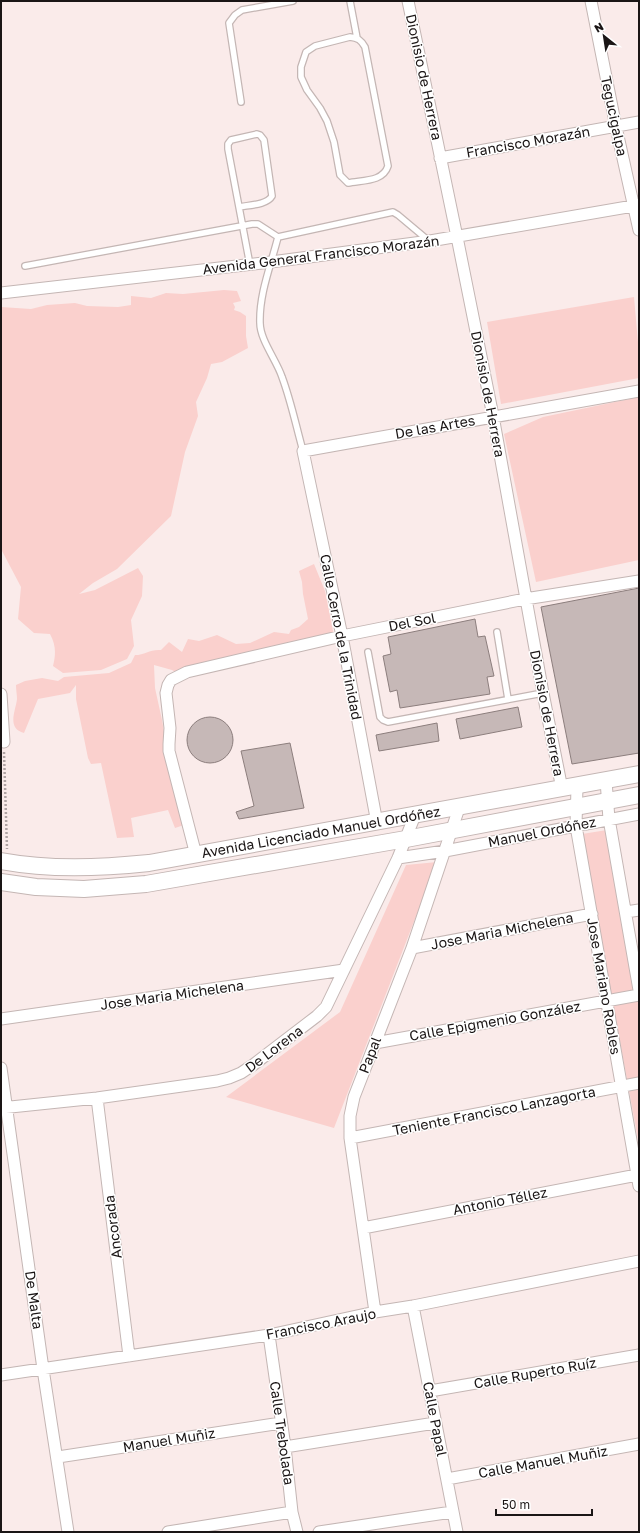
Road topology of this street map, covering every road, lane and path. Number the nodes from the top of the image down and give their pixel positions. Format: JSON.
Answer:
{"nodes":[{"id":1,"x":293,"y":1,"type":"edge"},
{"id":2,"x":350,"y":1,"type":"edge"},
{"id":3,"x":408,"y":1,"type":"edge"},
{"id":4,"x":591,"y":1,"type":"edge"},
{"id":5,"x":357,"y":38,"type":"junction"},
{"id":6,"x":240,"y":102,"type":"dead end"},
{"id":7,"x":639,"y":122,"type":"edge"},
{"id":8,"x":616,"y":127,"type":"junction"},
{"id":9,"x":440,"y":158,"type":"junction"},
{"id":10,"x":637,"y":205,"type":"edge"},
{"id":11,"x":239,"y":207,"type":"junction"},
{"id":12,"x":242,"y":225,"type":"junction"},
{"id":13,"x":639,"y":230,"type":"edge"},
{"id":14,"x":457,"y":236,"type":"junction"},
{"id":15,"x":278,"y":237,"type":"junction"},
{"id":16,"x":430,"y":242,"type":"junction"},
{"id":17,"x":271,"y":262,"type":"junction"},
{"id":18,"x":250,"y":265,"type":"junction"},
{"id":19,"x":25,"y":266,"type":"dead end"},
{"id":20,"x":1,"y":292,"type":"edge"},
{"id":21,"x":639,"y":391,"type":"edge"},
{"id":22,"x":493,"y":416,"type":"junction"},
{"id":23,"x":303,"y":451,"type":"junction"},
{"id":24,"x":639,"y":581,"type":"edge"},
{"id":25,"x":525,"y":599,"type":"junction"},
{"id":26,"x":497,"y":632,"type":"dead end"},
{"id":27,"x":342,"y":636,"type":"junction"},
{"id":28,"x":368,"y":652,"type":"dead end"},
{"id":29,"x":543,"y":693,"type":"junction"},
{"id":30,"x":1,"y":694,"type":"edge"},
{"id":31,"x":508,"y":699,"type":"junction"},
{"id":32,"x":2,"y":742,"type":"edge"},
{"id":33,"x":639,"y":774,"type":"edge"},
{"id":34,"x":606,"y":781,"type":"junction"},
{"id":35,"x":569,"y":787,"type":"junction"},
{"id":36,"x":639,"y":795,"type":"edge"},
{"id":37,"x":607,"y":801,"type":"junction"},
{"id":38,"x":577,"y":807,"type":"junction"},
{"id":39,"x":460,"y":808,"type":"junction"},
{"id":40,"x":639,"y":814,"type":"edge"},
{"id":41,"x":415,"y":815,"type":"junction"},
{"id":42,"x":609,"y":819,"type":"junction"},
{"id":43,"x":377,"y":823,"type":"junction"},
{"id":44,"x":576,"y":826,"type":"junction"},
{"id":45,"x":452,"y":830,"type":"junction"},
{"id":46,"x":406,"y":839,"type":"junction"},
{"id":47,"x":445,"y":851,"type":"junction"},
{"id":48,"x":196,"y":855,"type":"junction"},
{"id":49,"x":398,"y":858,"type":"junction"},
{"id":50,"x":4,"y":861,"type":"edge"},
{"id":51,"x":1,"y":882,"type":"edge"},
{"id":52,"x":639,"y":910,"type":"edge"},
{"id":53,"x":626,"y":912,"type":"junction"},
{"id":54,"x":592,"y":914,"type":"junction"},
{"id":55,"x":412,"y":948,"type":"junction"},
{"id":56,"x":344,"y":970,"type":"junction"},
{"id":57,"x":639,"y":990,"type":"edge"},
{"id":58,"x":639,"y":996,"type":"edge"},
{"id":59,"x":607,"y":1001,"type":"junction"},
{"id":60,"x":1,"y":1019,"type":"edge"},
{"id":61,"x":375,"y":1043,"type":"junction"},
{"id":62,"x":1,"y":1068,"type":"edge"},
{"id":63,"x":639,"y":1083,"type":"edge"},
{"id":64,"x":622,"y":1086,"type":"junction"},
{"id":65,"x":97,"y":1098,"type":"junction"},
{"id":66,"x":4,"y":1107,"type":"edge"},
{"id":67,"x":350,"y":1138,"type":"junction"},
{"id":68,"x":637,"y":1175,"type":"junction"},
{"id":69,"x":639,"y":1186,"type":"edge"},
{"id":70,"x":363,"y":1228,"type":"junction"},
{"id":71,"x":639,"y":1261,"type":"edge"},
{"id":72,"x":413,"y":1306,"type":"junction"},
{"id":73,"x":375,"y":1312,"type":"junction"},
{"id":74,"x":269,"y":1334,"type":"junction"},
{"id":75,"x":639,"y":1355,"type":"edge"},
{"id":76,"x":129,"y":1356,"type":"junction"},
{"id":77,"x":43,"y":1369,"type":"junction"},
{"id":78,"x":1,"y":1375,"type":"edge"},
{"id":79,"x":430,"y":1391,"type":"junction"},
{"id":80,"x":281,"y":1423,"type":"junction"},
{"id":81,"x":435,"y":1423,"type":"junction"},
{"id":82,"x":639,"y":1444,"type":"edge"},
{"id":83,"x":285,"y":1447,"type":"junction"},
{"id":84,"x":58,"y":1457,"type":"junction"},
{"id":85,"x":447,"y":1479,"type":"junction"},
{"id":86,"x":292,"y":1512,"type":"junction"},
{"id":87,"x":452,"y":1512,"type":"junction"},
{"id":88,"x":68,"y":1532,"type":"edge"},
{"id":89,"x":168,"y":1532,"type":"edge"},
{"id":90,"x":297,"y":1532,"type":"edge"},
{"id":91,"x":320,"y":1532,"type":"edge"},
{"id":92,"x":456,"y":1532,"type":"edge"}],
"edges":[{"from":1,"to":6,"type":"lane"},
{"from":2,"to":5,"type":"lane"},
{"from":3,"to":9,"type":"street","name":"Dionisio de Herrera"},
{"from":4,"to":8,"type":"street","name":"Tegucigalpa"},
{"from":5,"to":5,"type":"lane"},
{"from":7,"to":8,"type":"street","name":"Francisco Morazán"},
{"from":8,"to":9,"type":"street","name":"Francisco Morazán"},
{"from":8,"to":10,"type":"street","name":"Tegucigalpa"},
{"from":9,"to":14,"type":"street","name":"Dionisio de Herrera"},
{"from":10,"to":13,"type":"street","name":"Tegucigalpa"},
{"from":10,"to":14,"type":"street","name":"Avenida General Francisco Morazán"},
{"from":11,"to":11,"type":"lane"},
{"from":11,"to":12,"type":"lane"},
{"from":12,"to":15,"type":"lane"},
{"from":12,"to":18,"type":"lane"},
{"from":12,"to":19,"type":"lane"},
{"from":14,"to":16,"type":"street","name":"Avenida General Francisco Morazán"},
{"from":14,"to":22,"type":"street","name":"Dionisio de Herrera"},
{"from":15,"to":16,"type":"lane"},
{"from":15,"to":17,"type":"lane"},
{"from":16,"to":17,"type":"street","name":"Avenida General Francisco Morazán"},
{"from":17,"to":18,"type":"street","name":"Avenida General Francisco Morazán"},
{"from":17,"to":23,"type":"lane"},
{"from":18,"to":20,"type":"street","name":"Avenida General Francisco Morazán"},
{"from":21,"to":22,"type":"street","name":"De las Artes"},
{"from":22,"to":23,"type":"street","name":"De las Artes"},
{"from":22,"to":25,"type":"street","name":"Dionisio de Herrera"},
{"from":23,"to":27,"type":"street","name":"Calle Cerro de la Trinidad"},
{"from":24,"to":25,"type":"street","name":"Del Sol"},
{"from":25,"to":27,"type":"street","name":"Del Sol"},
{"from":25,"to":29,"type":"street","name":"Dionisio de Herrera"},
{"from":26,"to":31,"type":"lane"},
{"from":27,"to":43,"type":"street","name":"Calle Cerro de la Trinidad"},
{"from":27,"to":48,"type":"street","name":"Del Sol"},
{"from":28,"to":31,"type":"lane"},
{"from":29,"to":31,"type":"lane"},
{"from":29,"to":35,"type":"street","name":"Dionisio de Herrera"},
{"from":30,"to":32,"type":"street"},
{"from":32,"to":50,"type":"path"},
{"from":33,"to":34,"type":"main road","name":"Avenida Licenciado Manuel Ordóñez"},
{"from":34,"to":35,"type":"main road","name":"Avenida Licenciado Manuel Ordóñez"},
{"from":34,"to":37,"type":"street"},
{"from":35,"to":38,"type":"street","name":"Jose Mariano Robles"},
{"from":35,"to":39,"type":"main road","name":"Avenida Licenciado Manuel Ordóñez"},
{"from":36,"to":37,"type":"main road","name":"Avenida Licenciado Manuel Ordóñez"},
{"from":37,"to":38,"type":"main road","name":"Avenida Licenciado Manuel Ordóñez"},
{"from":37,"to":42,"type":"street"},
{"from":38,"to":44,"type":"street","name":"Jose Mariano Robles"},
{"from":38,"to":45,"type":"main road","name":"Avenida Licenciado Manuel Ordóñez"},
{"from":39,"to":41,"type":"main road","name":"Avenida Licenciado Manuel Ordóñez"},
{"from":39,"to":45,"type":"street","name":"Papal"},
{"from":40,"to":42,"type":"street","name":"Manuel Ordóñez"},
{"from":41,"to":43,"type":"main road","name":"Avenida Licenciado Manuel Ordóñez"},
{"from":41,"to":46,"type":"street","name":"De Lorena"},
{"from":42,"to":44,"type":"street","name":"Manuel Ordóñez"},
{"from":42,"to":53,"type":"street"},
{"from":43,"to":48,"type":"main road","name":"Avenida Licenciado Manuel Ordóñez"},
{"from":44,"to":47,"type":"street","name":"Manuel Ordóñez"},
{"from":44,"to":54,"type":"street","name":"Jose Mariano Robles"},
{"from":45,"to":46,"type":"main road","name":"Avenida Licenciado Manuel Ordóñez"},
{"from":45,"to":47,"type":"street","name":"Papal"},
{"from":46,"to":49,"type":"street","name":"De Lorena"},
{"from":46,"to":51,"type":"main road","name":"Avenida Licenciado Manuel Ordóñez"},
{"from":47,"to":49,"type":"street","name":"Manuel Ordóñez"},
{"from":47,"to":55,"type":"street","name":"Papal"},
{"from":48,"to":50,"type":"main road","name":"Avenida Licenciado Manuel Ordóñez"},
{"from":49,"to":56,"type":"street","name":"De Lorena"},
{"from":52,"to":53,"type":"street"},
{"from":53,"to":57,"type":"street"},
{"from":54,"to":55,"type":"street","name":"Jose Maria Michelena"},
{"from":54,"to":59,"type":"street","name":"Jose Mariano Robles"},
{"from":55,"to":61,"type":"street","name":"Papal"},
{"from":56,"to":60,"type":"street","name":"Jose Maria Michelena"},
{"from":56,"to":65,"type":"street","name":"De Lorena"},
{"from":58,"to":59,"type":"street","name":"Calle Epigmenio González"},
{"from":59,"to":61,"type":"street","name":"Calle Epigmenio González"},
{"from":59,"to":64,"type":"street","name":"Jose Mariano Robles"},
{"from":61,"to":67,"type":"street","name":"Papal"},
{"from":62,"to":66,"type":"street","name":"De Malta"},
{"from":63,"to":64,"type":"street","name":"Teniente Francisco Lanzagorta"},
{"from":64,"to":67,"type":"street","name":"Teniente Francisco Lanzagorta"},
{"from":64,"to":68,"type":"street","name":"Jose Mariano Robles"},
{"from":65,"to":66,"type":"street","name":"De Lorena"},
{"from":65,"to":76,"type":"street","name":"Ancorada"},
{"from":66,"to":77,"type":"street","name":"De Malta"},
{"from":67,"to":70,"type":"street","name":"Papal"},
{"from":68,"to":69,"type":"street","name":"Jose Mariano Robles"},
{"from":68,"to":70,"type":"street","name":"Antonio Téllez"},
{"from":70,"to":73,"type":"street","name":"Papal"},
{"from":71,"to":72,"type":"street","name":"Francisco Araujo"},
{"from":72,"to":73,"type":"street","name":"Francisco Araujo"},
{"from":72,"to":79,"type":"street","name":"Calle Papal"},
{"from":73,"to":74,"type":"street","name":"Francisco Araujo"},
{"from":74,"to":76,"type":"street","name":"Francisco Araujo"},
{"from":74,"to":80,"type":"street","name":"Calle Trebolada"},
{"from":75,"to":79,"type":"street","name":"Calle Ruperto Ruíz"},
{"from":76,"to":77,"type":"street","name":"Francisco Araujo"},
{"from":77,"to":78,"type":"street","name":"Francisco Araujo"},
{"from":77,"to":84,"type":"street","name":"De Malta"},
{"from":79,"to":81,"type":"street","name":"Calle Papal"},
{"from":80,"to":83,"type":"street","name":"Calle Trebolada"},
{"from":80,"to":84,"type":"street","name":"Manuel Muñiz"},
{"from":81,"to":83,"type":"street"},
{"from":81,"to":85,"type":"street","name":"Calle Papal"},
{"from":82,"to":85,"type":"street","name":"Calle Manuel Muñiz"},
{"from":83,"to":86,"type":"street","name":"Calle Trebolada"},
{"from":84,"to":88,"type":"street","name":"De Malta"},
{"from":85,"to":87,"type":"street","name":"Calle Papal"},
{"from":86,"to":89,"type":"street"},
{"from":86,"to":90,"type":"street","name":"Calle Trebolada"},
{"from":87,"to":91,"type":"street"},
{"from":87,"to":92,"type":"street","name":"Calle Papal"}]}
